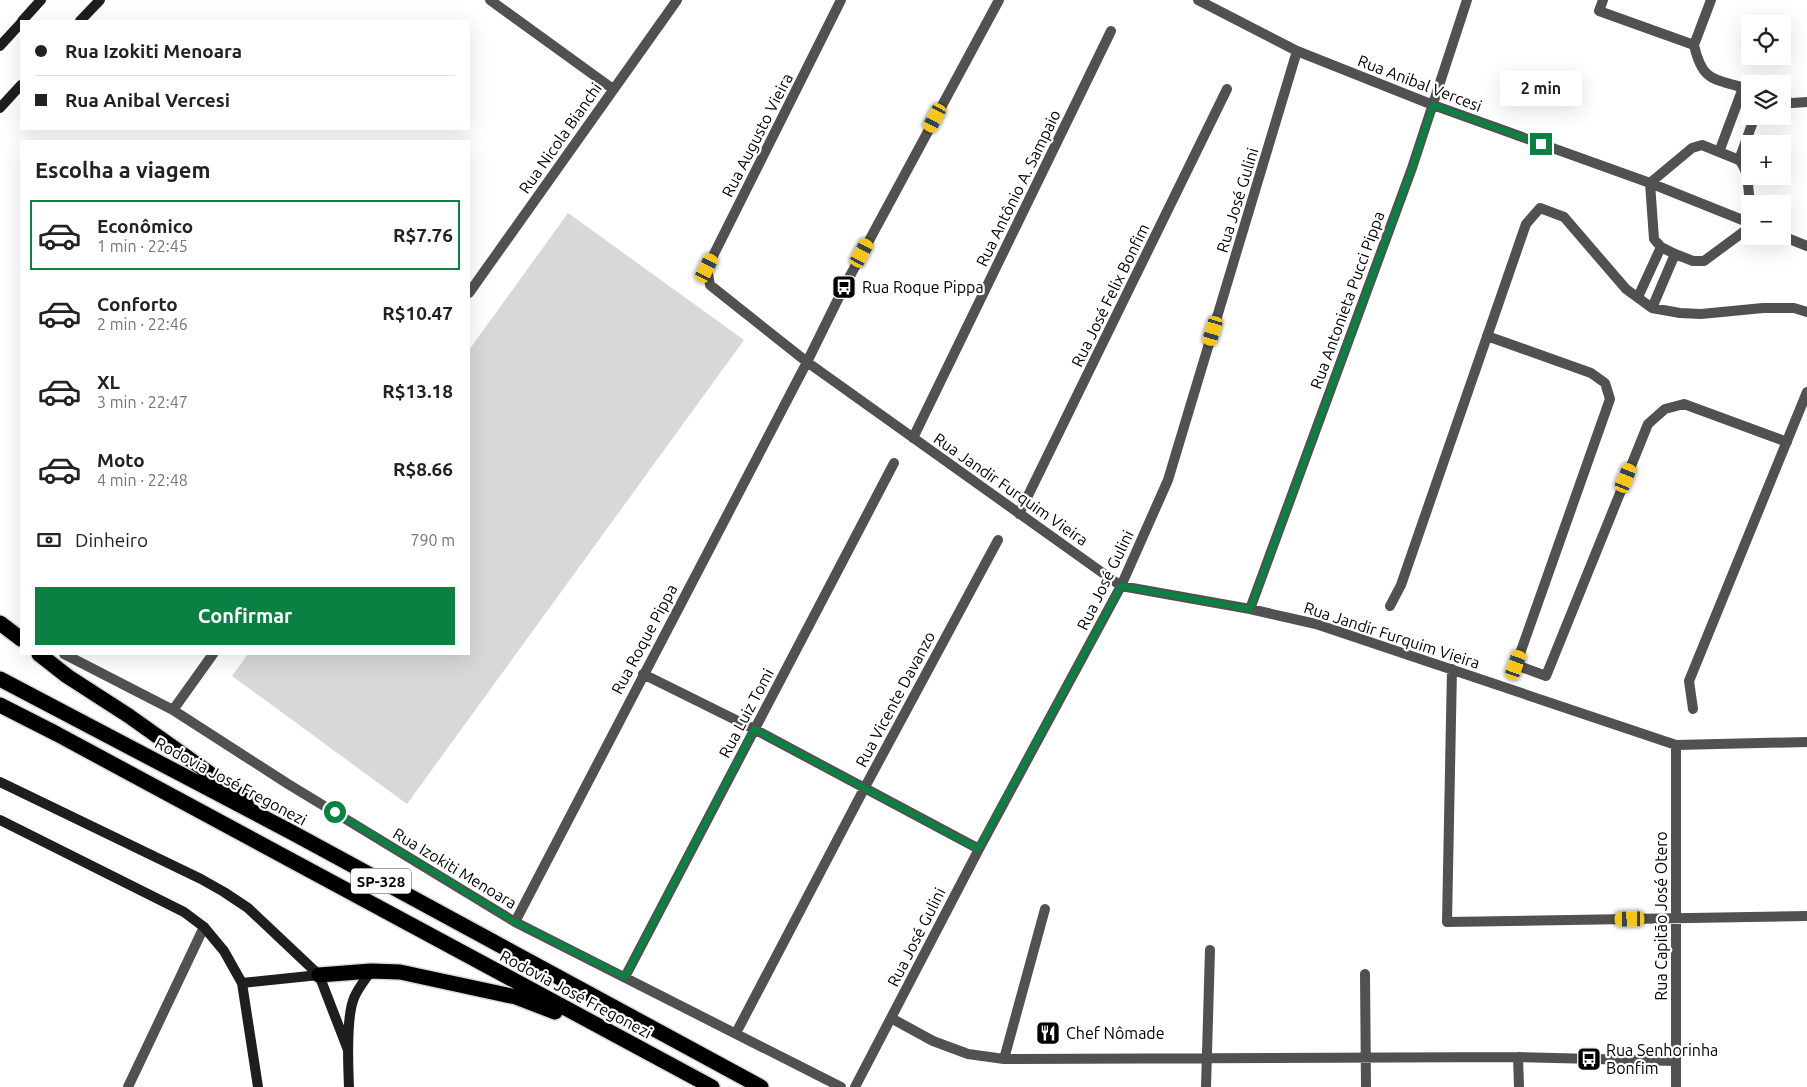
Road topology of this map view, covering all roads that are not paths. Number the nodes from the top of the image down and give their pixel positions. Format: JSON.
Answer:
{"nodes":[{"id":1,"x":41,"y":0,"type":"edge"},
{"id":2,"x":100,"y":0,"type":"edge"},
{"id":3,"x":490,"y":0,"type":"edge"},
{"id":4,"x":677,"y":0,"type":"edge"},
{"id":5,"x":841,"y":0,"type":"edge"},
{"id":6,"x":999,"y":0,"type":"edge"},
{"id":7,"x":1198,"y":0,"type":"edge"},
{"id":8,"x":1467,"y":0,"type":"edge"},
{"id":9,"x":1602,"y":0,"type":"edge"},
{"id":10,"x":1711,"y":0,"type":"edge"},
{"id":11,"x":24,"y":20,"type":"edge"},
{"id":12,"x":81,"y":20,"type":"edge"},
{"id":13,"x":20,"y":24,"type":"edge"},
{"id":14,"x":1111,"y":31,"type":"dead end"},
{"id":15,"x":1694,"y":45,"type":"junction"},
{"id":16,"x":0,"y":46,"type":"edge"},
{"id":17,"x":1297,"y":51,"type":"junction"},
{"id":18,"x":20,"y":86,"type":"edge"},
{"id":19,"x":1741,"y":87,"type":"edge"},
{"id":20,"x":614,"y":89,"type":"junction"},
{"id":21,"x":1227,"y":89,"type":"dead end"},
{"id":22,"x":1741,"y":102,"type":"edge"},
{"id":23,"x":1807,"y":102,"type":"edge"},
{"id":24,"x":1791,"y":103,"type":"edge"},
{"id":25,"x":1433,"y":105,"type":"junction"},
{"id":26,"x":0,"y":108,"type":"edge"},
{"id":27,"x":1752,"y":125,"type":"edge"},
{"id":28,"x":1719,"y":152,"type":"junction"},
{"id":29,"x":1739,"y":160,"type":"junction"},
{"id":30,"x":1650,"y":183,"type":"junction"},
{"id":31,"x":1749,"y":195,"type":"edge"},
{"id":32,"x":1741,"y":221,"type":"edge"},
{"id":33,"x":1741,"y":232,"type":"edge"},
{"id":34,"x":1791,"y":240,"type":"edge"},
{"id":35,"x":1807,"y":246,"type":"edge"},
{"id":36,"x":1661,"y":247,"type":"junction"},
{"id":37,"x":1675,"y":254,"type":"junction"},
{"id":38,"x":710,"y":285,"type":"joint"},
{"id":39,"x":470,"y":292,"type":"edge"},
{"id":40,"x":1638,"y":297,"type":"junction"},
{"id":41,"x":1652,"y":308,"type":"junction"},
{"id":42,"x":1807,"y":312,"type":"edge"},
{"id":43,"x":1487,"y":336,"type":"junction"},
{"id":44,"x":807,"y":362,"type":"junction"},
{"id":45,"x":1807,"y":392,"type":"edge"},
{"id":46,"x":913,"y":438,"type":"junction"},
{"id":47,"x":1787,"y":442,"type":"junction"},
{"id":48,"x":894,"y":463,"type":"dead end"},
{"id":49,"x":1019,"y":514,"type":"junction"},
{"id":50,"x":998,"y":540,"type":"dead end"},
{"id":51,"x":1121,"y":586,"type":"junction"},
{"id":52,"x":1390,"y":606,"type":"dead end"},
{"id":53,"x":1250,"y":609,"type":"junction"},
{"id":54,"x":0,"y":622,"type":"edge"},
{"id":55,"x":20,"y":632,"type":"edge"},
{"id":56,"x":20,"y":639,"type":"edge"},
{"id":57,"x":40,"y":655,"type":"edge"},
{"id":58,"x":66,"y":655,"type":"edge"},
{"id":59,"x":212,"y":655,"type":"edge"},
{"id":60,"x":1452,"y":669,"type":"junction"},
{"id":61,"x":643,"y":674,"type":"junction"},
{"id":62,"x":0,"y":679,"type":"edge"},
{"id":63,"x":0,"y":705,"type":"edge"},
{"id":64,"x":1693,"y":709,"type":"dead end"},
{"id":65,"x":173,"y":710,"type":"junction"},
{"id":66,"x":754,"y":729,"type":"junction"},
{"id":67,"x":1807,"y":742,"type":"edge"},
{"id":68,"x":1676,"y":745,"type":"junction"},
{"id":69,"x":0,"y":782,"type":"edge"},
{"id":70,"x":865,"y":787,"type":"junction"},
{"id":71,"x":0,"y":820,"type":"edge"},
{"id":72,"x":293,"y":833,"type":"junction"},
{"id":73,"x":978,"y":849,"type":"junction"},
{"id":74,"x":1044,"y":909,"type":"dead end"},
{"id":75,"x":1807,"y":916,"type":"edge"},
{"id":76,"x":1677,"y":919,"type":"junction"},
{"id":77,"x":515,"y":922,"type":"junction"},
{"id":78,"x":204,"y":927,"type":"junction"},
{"id":79,"x":1210,"y":950,"type":"dead end"},
{"id":80,"x":371,"y":971,"type":"junction"},
{"id":81,"x":1366,"y":974,"type":"dead end"},
{"id":82,"x":319,"y":975,"type":"junction"},
{"id":83,"x":625,"y":977,"type":"junction"},
{"id":84,"x":242,"y":982,"type":"junction"},
{"id":85,"x":891,"y":1018,"type":"junction"},
{"id":86,"x":736,"y":1033,"type":"junction"},
{"id":87,"x":615,"y":1034,"type":"junction"},
{"id":88,"x":348,"y":1050,"type":"junction"},
{"id":89,"x":1518,"y":1057,"type":"junction"},
{"id":90,"x":1207,"y":1058,"type":"junction"},
{"id":91,"x":1366,"y":1058,"type":"junction"},
{"id":92,"x":1004,"y":1059,"type":"junction"},
{"id":93,"x":1676,"y":1061,"type":"junction"},
{"id":94,"x":128,"y":1087,"type":"edge"},
{"id":95,"x":258,"y":1087,"type":"edge"},
{"id":96,"x":349,"y":1087,"type":"edge"},
{"id":97,"x":712,"y":1087,"type":"edge"},
{"id":98,"x":761,"y":1087,"type":"edge"},
{"id":99,"x":841,"y":1087,"type":"edge"},
{"id":100,"x":855,"y":1087,"type":"edge"},
{"id":101,"x":1206,"y":1087,"type":"edge"},
{"id":102,"x":1366,"y":1087,"type":"edge"},
{"id":103,"x":1519,"y":1087,"type":"edge"},
{"id":104,"x":1676,"y":1087,"type":"edge"}],
"edges":[{"from":1,"to":11,"type":"street"},
{"from":2,"to":12,"type":"street"},
{"from":3,"to":20,"type":"street"},
{"from":4,"to":20,"type":"street","name":"Rua Nicola Bianchi"},
{"from":5,"to":38,"type":"street","name":"Rua Augusto Vieira"},
{"from":6,"to":44,"type":"street","name":"Rua Roque Pippa"},
{"from":7,"to":17,"type":"street","name":"Rua Anibal Vercesi"},
{"from":8,"to":25,"type":"street","name":"Rua Antonieta Pucci Pippa"},
{"from":9,"to":15,"type":"street"},
{"from":10,"to":15,"type":"street"},
{"from":13,"to":16,"type":"street"},
{"from":14,"to":46,"type":"street","name":"Rua Antônio A. Sampaio"},
{"from":15,"to":19,"type":"street"},
{"from":17,"to":25,"type":"street","name":"Rua Anibal Vercesi"},
{"from":17,"to":51,"type":"street","name":"Rua José Gulini"},
{"from":18,"to":26,"type":"street"},
{"from":20,"to":39,"type":"street","name":"Rua Nicola Bianchi"},
{"from":21,"to":49,"type":"street","name":"Rua José Felix Bonfim"},
{"from":22,"to":28,"type":"street"},
{"from":23,"to":24,"type":"street"},
{"from":25,"to":30,"type":"street","name":"Rua Anibal Vercesi"},
{"from":25,"to":53,"type":"street","name":"Rua Antonieta Pucci Pippa"},
{"from":27,"to":29,"type":"street"},
{"from":28,"to":29,"type":"street"},
{"from":28,"to":30,"type":"street"},
{"from":29,"to":31,"type":"street"},
{"from":30,"to":32,"type":"street","name":"Rua Anibal Vercesi"},
{"from":30,"to":36,"type":"street"},
{"from":33,"to":37,"type":"street"},
{"from":34,"to":35,"type":"street"},
{"from":36,"to":37,"type":"street"},
{"from":36,"to":40,"type":"street"},
{"from":37,"to":41,"type":"street"},
{"from":38,"to":44,"type":"street","name":"Rua Jandir Furquim Vieira"},
{"from":40,"to":41,"type":"street"},
{"from":40,"to":43,"type":"street"},
{"from":41,"to":42,"type":"street"},
{"from":43,"to":47,"type":"street"},
{"from":43,"to":52,"type":"street"},
{"from":44,"to":46,"type":"street","name":"Rua Jandir Furquim Vieira"},
{"from":44,"to":61,"type":"street","name":"Rua Roque Pippa"},
{"from":45,"to":47,"type":"street"},
{"from":46,"to":49,"type":"street","name":"Rua Jandir Furquim Vieira"},
{"from":47,"to":64,"type":"street"},
{"from":48,"to":66,"type":"street","name":"Rua Luiz Tomi"},
{"from":49,"to":51,"type":"street","name":"Rua Jandir Furquim Vieira"},
{"from":50,"to":70,"type":"street","name":"Rua Vicente Davanzo"},
{"from":51,"to":53,"type":"street","name":"Rua Jandir Furquim Vieira"},
{"from":51,"to":73,"type":"street","name":"Rua José Gulini"},
{"from":53,"to":60,"type":"street","name":"Rua Jandir Furquim Vieira"},
{"from":54,"to":55,"type":"street"},
{"from":54,"to":56,"type":"highway"},
{"from":57,"to":72,"type":"highway"},
{"from":58,"to":65,"type":"street","name":"Rua Izokiti Menoara"},
{"from":59,"to":65,"type":"street"},
{"from":60,"to":68,"type":"street","name":"Rua Jandir Furquim Vieira"},
{"from":60,"to":76,"type":"street"},
{"from":61,"to":66,"type":"street"},
{"from":61,"to":77,"type":"street","name":"Rua Roque Pippa"},
{"from":62,"to":72,"type":"highway","name":"Rodovia José Fregonezi","number":"SP-328"},
{"from":63,"to":87,"type":"highway","name":"Rodovia José Fregonezi","number":"SP-328"},
{"from":65,"to":77,"type":"street","name":"Rua Izokiti Menoara"},
{"from":66,"to":70,"type":"street"},
{"from":66,"to":83,"type":"street","name":"Rua Luiz Tomi"},
{"from":67,"to":68,"type":"street"},
{"from":68,"to":76,"type":"street","name":"Rua Capitão José Otero"},
{"from":69,"to":82,"type":"street"},
{"from":70,"to":73,"type":"street"},
{"from":70,"to":86,"type":"street","name":"Rua Vicente Davanzo"},
{"from":71,"to":78,"type":"street"},
{"from":72,"to":98,"type":"highway","name":"Rodovia José Fregonezi","number":"SP-328"},
{"from":73,"to":85,"type":"street","name":"Rua José Gulini"},
{"from":74,"to":92,"type":"street"},
{"from":75,"to":76,"type":"street"},
{"from":76,"to":93,"type":"street","name":"Rua Capitão José Otero"},
{"from":77,"to":83,"type":"street","name":"Rua Izokiti Menoara"},
{"from":78,"to":84,"type":"street"},
{"from":78,"to":94,"type":"street"},
{"from":79,"to":90,"type":"street"},
{"from":80,"to":82,"type":"highway"},
{"from":80,"to":87,"type":"highway"},
{"from":80,"to":88,"type":"street"},
{"from":81,"to":91,"type":"street"},
{"from":82,"to":84,"type":"street"},
{"from":82,"to":88,"type":"street"},
{"from":83,"to":86,"type":"street","name":"Rua Izokiti Menoara"},
{"from":84,"to":95,"type":"street"},
{"from":85,"to":92,"type":"street"},
{"from":85,"to":100,"type":"street","name":"Rua José Gulini"},
{"from":86,"to":99,"type":"street","name":"Rua Izokiti Menoara"},
{"from":87,"to":97,"type":"highway","name":"Rodovia José Fregonezi","number":"SP-328"},
{"from":88,"to":96,"type":"street"},
{"from":89,"to":91,"type":"street"},
{"from":89,"to":93,"type":"street"},
{"from":89,"to":103,"type":"street"},
{"from":90,"to":91,"type":"street"},
{"from":90,"to":92,"type":"street"},
{"from":90,"to":101,"type":"street"},
{"from":91,"to":102,"type":"street"},
{"from":93,"to":104,"type":"street","name":"Rua Capitão José Otero"}]}
